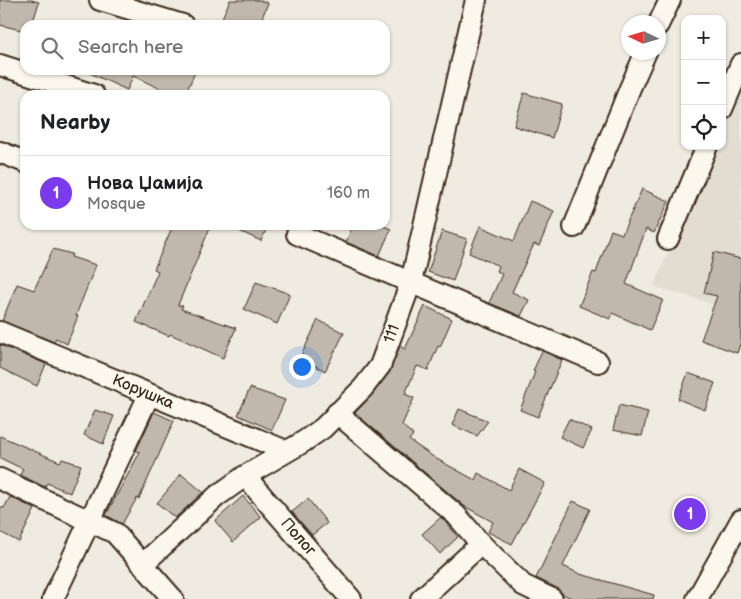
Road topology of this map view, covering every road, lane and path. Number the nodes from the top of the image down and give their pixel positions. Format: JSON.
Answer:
{"nodes":[{"id":1,"x":100,"y":0,"type":"edge"},
{"id":2,"x":476,"y":0,"type":"edge"},
{"id":3,"x":670,"y":0,"type":"edge"},
{"id":4,"x":663,"y":15,"type":"edge"},
{"id":5,"x":166,"y":20,"type":"edge"},
{"id":6,"x":642,"y":60,"type":"edge"},
{"id":7,"x":741,"y":64,"type":"edge"},
{"id":8,"x":0,"y":65,"type":"edge"},
{"id":9,"x":20,"y":71,"type":"edge"},
{"id":10,"x":31,"y":75,"type":"edge"},
{"id":11,"x":78,"y":90,"type":"edge"},
{"id":12,"x":724,"y":105,"type":"edge"},
{"id":13,"x":705,"y":150,"type":"edge"},
{"id":14,"x":0,"y":152,"type":"edge"},
{"id":15,"x":20,"y":160,"type":"edge"},
{"id":16,"x":574,"y":227,"type":"dead end"},
{"id":17,"x":297,"y":234,"type":"dead end"},
{"id":18,"x":668,"y":239,"type":"dead end"},
{"id":19,"x":411,"y":282,"type":"junction"},
{"id":20,"x":0,"y":332,"type":"edge"},
{"id":21,"x":598,"y":362,"type":"dead end"},
{"id":22,"x":149,"y":395,"type":"junction"},
{"id":23,"x":337,"y":413,"type":"junction"},
{"id":24,"x":286,"y":451,"type":"junction"},
{"id":25,"x":245,"y":476,"type":"junction"},
{"id":26,"x":0,"y":478,"type":"edge"},
{"id":27,"x":89,"y":520,"type":"junction"},
{"id":28,"x":741,"y":520,"type":"edge"},
{"id":29,"x":481,"y":544,"type":"junction"},
{"id":30,"x":143,"y":564,"type":"junction"},
{"id":31,"x":53,"y":599,"type":"edge"},
{"id":32,"x":173,"y":599,"type":"edge"},
{"id":33,"x":351,"y":599,"type":"edge"},
{"id":34,"x":421,"y":599,"type":"edge"},
{"id":35,"x":552,"y":599,"type":"edge"},
{"id":36,"x":697,"y":599,"type":"edge"}],
"edges":[{"from":1,"to":5,"type":"street"},
{"from":2,"to":19,"type":"street","name":"111"},
{"from":3,"to":4,"type":"street"},
{"from":6,"to":16,"type":"street"},
{"from":7,"to":12,"type":"street"},
{"from":8,"to":9,"type":"street"},
{"from":10,"to":11,"type":"street"},
{"from":13,"to":18,"type":"street"},
{"from":14,"to":15,"type":"street"},
{"from":17,"to":19,"type":"street"},
{"from":19,"to":21,"type":"street"},
{"from":19,"to":23,"type":"street","name":"111"},
{"from":20,"to":22,"type":"street","name":"Корушка"},
{"from":22,"to":24,"type":"street","name":"Корушка"},
{"from":22,"to":27,"type":"street"},
{"from":23,"to":24,"type":"street","name":"111"},
{"from":23,"to":29,"type":"street"},
{"from":24,"to":25,"type":"street","name":"111"},
{"from":25,"to":30,"type":"street","name":"111"},
{"from":25,"to":33,"type":"street","name":"Полог"},
{"from":26,"to":27,"type":"street"},
{"from":27,"to":30,"type":"street"},
{"from":27,"to":31,"type":"street"},
{"from":28,"to":36,"type":"street"},
{"from":29,"to":34,"type":"street"},
{"from":29,"to":35,"type":"street"},
{"from":30,"to":32,"type":"street"}]}
